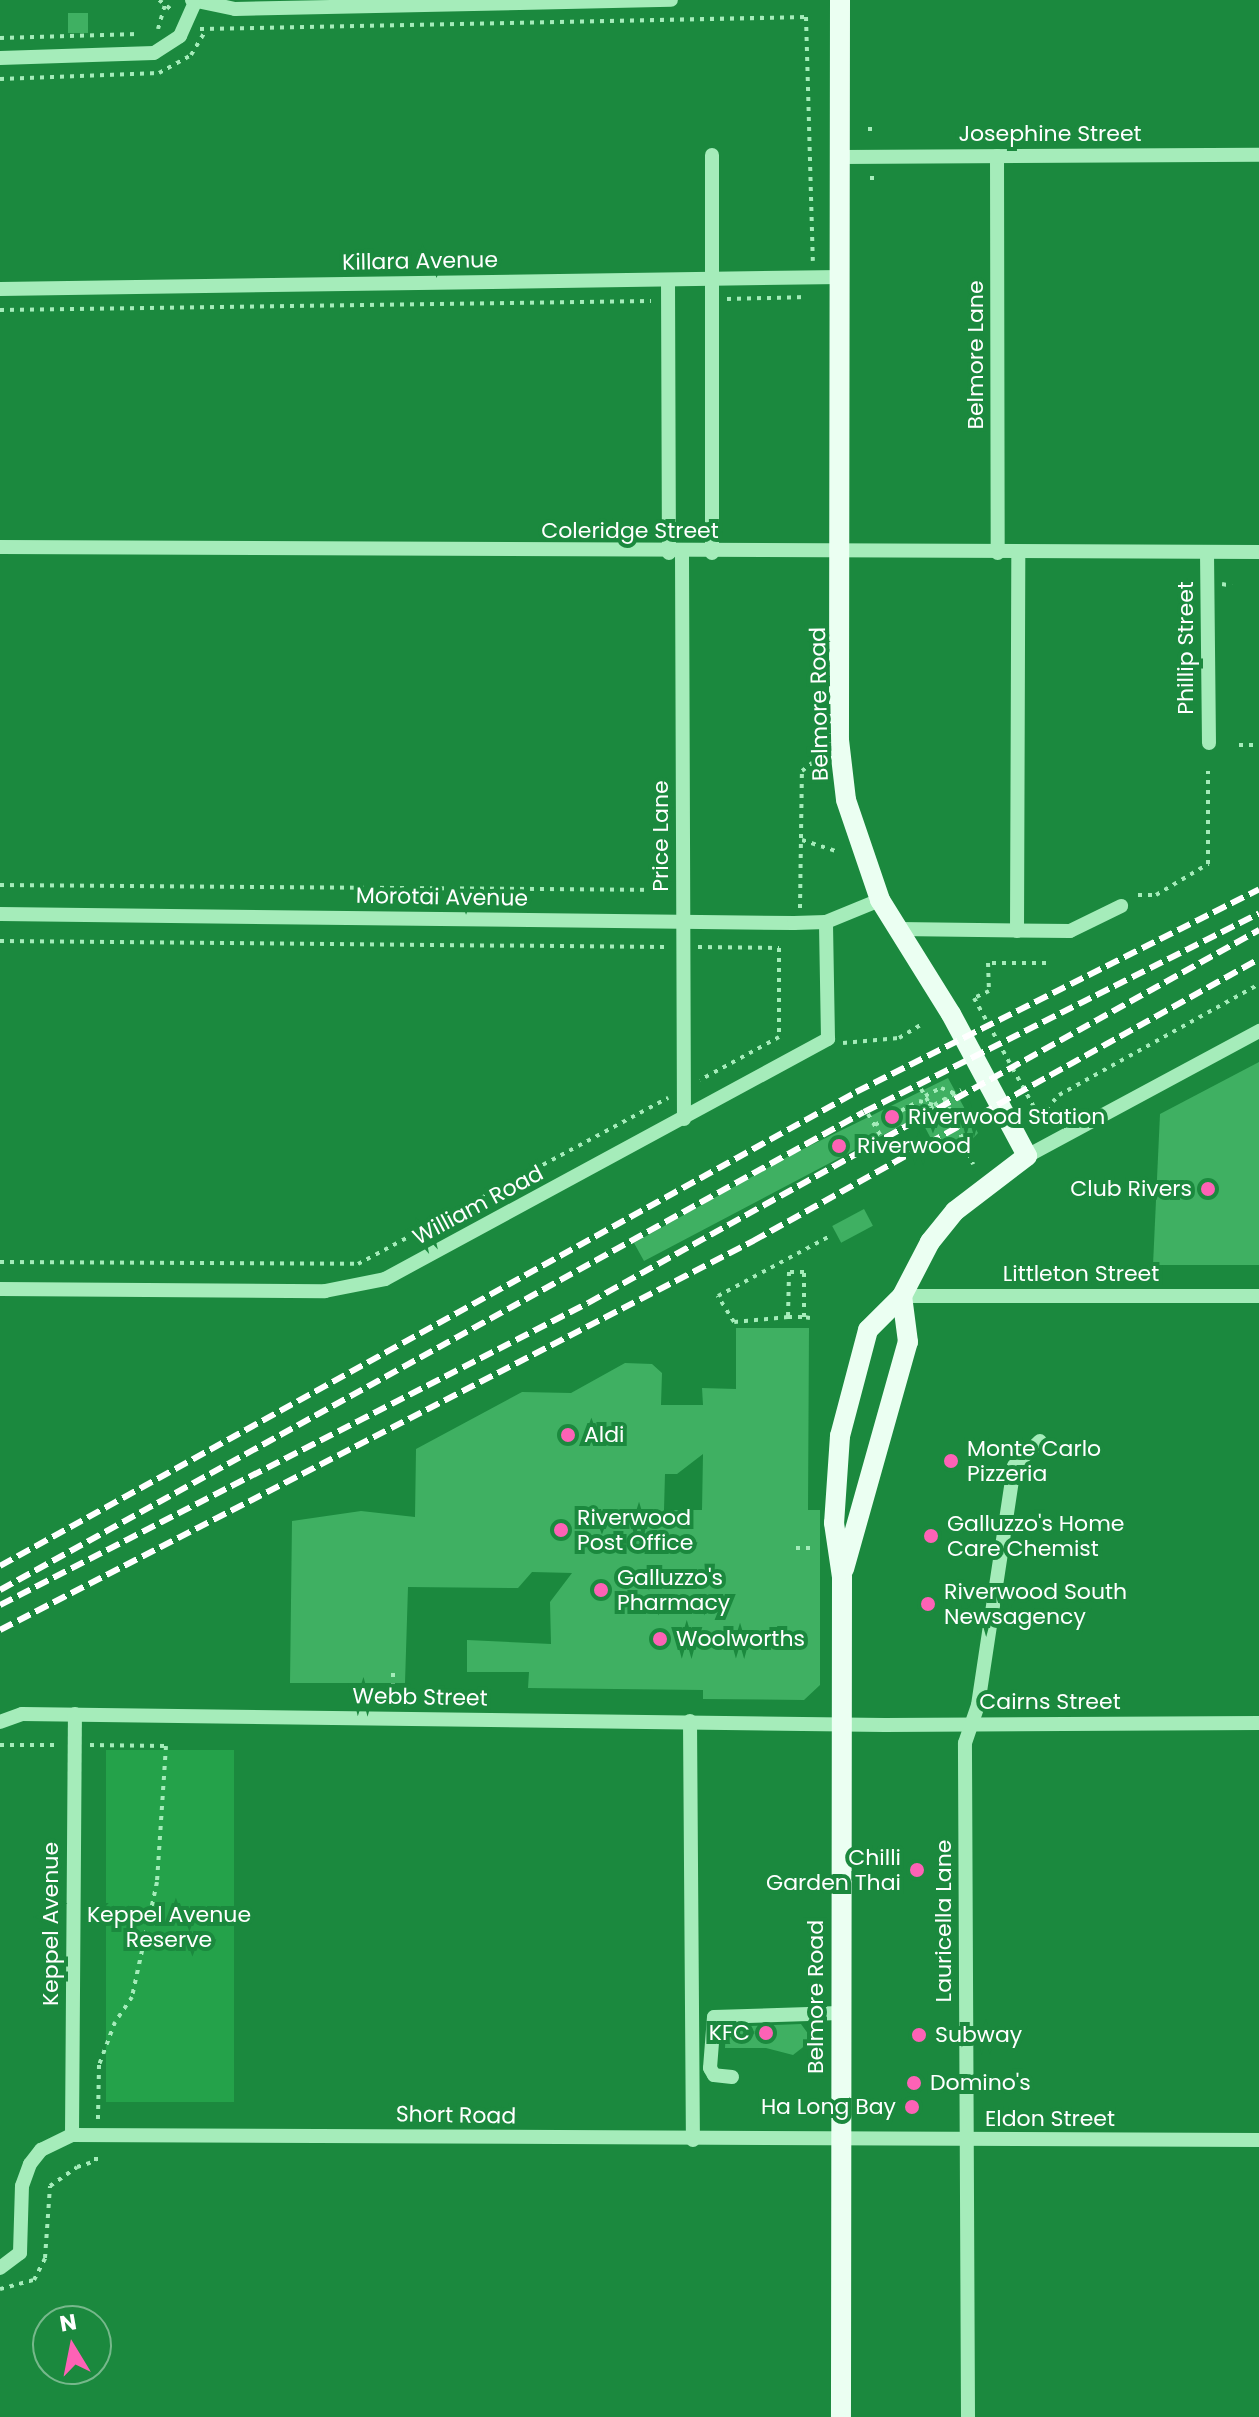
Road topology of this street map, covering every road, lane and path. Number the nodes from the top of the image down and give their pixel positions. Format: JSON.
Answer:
{"nodes":[{"id":1,"x":671,"y":0,"type":"edge"},
{"id":2,"x":840,"y":0,"type":"edge"},
{"id":3,"x":194,"y":1,"type":"edge"},
{"id":4,"x":165,"y":5,"type":"dead end"},
{"id":5,"x":806,"y":17,"type":"dead end"},
{"id":6,"x":0,"y":38,"type":"edge"},
{"id":7,"x":0,"y":58,"type":"edge"},
{"id":8,"x":870,"y":127,"type":"dead end"},
{"id":9,"x":870,"y":135,"type":"dead end"},
{"id":10,"x":712,"y":155,"type":"dead end"},
{"id":11,"x":1259,"y":155,"type":"edge"},
{"id":12,"x":997,"y":156,"type":"junction"},
{"id":13,"x":841,"y":157,"type":"junction"},
{"id":14,"x":872,"y":176,"type":"dead end"},
{"id":15,"x":872,"y":185,"type":"dead end"},
{"id":16,"x":813,"y":262,"type":"dead end"},
{"id":17,"x":841,"y":277,"type":"junction"},
{"id":18,"x":712,"y":279,"type":"junction"},
{"id":19,"x":668,"y":280,"type":"junction"},
{"id":20,"x":0,"y":289,"type":"edge"},
{"id":21,"x":813,"y":297,"type":"dead end"},
{"id":22,"x":712,"y":300,"type":"junction"},
{"id":23,"x":668,"y":301,"type":"junction"},
{"id":24,"x":0,"y":310,"type":"edge"},
{"id":25,"x":0,"y":547,"type":"edge"},
{"id":26,"x":1259,"y":552,"type":"edge"},
{"id":27,"x":676,"y":553,"type":"junction"},
{"id":28,"x":712,"y":553,"type":"junction"},
{"id":29,"x":998,"y":553,"type":"junction"},
{"id":30,"x":1018,"y":553,"type":"junction"},
{"id":31,"x":1207,"y":553,"type":"junction"},
{"id":32,"x":841,"y":554,"type":"junction"},
{"id":33,"x":1209,"y":743,"type":"dead end"},
{"id":34,"x":1239,"y":745,"type":"dead end"},
{"id":35,"x":1259,"y":745,"type":"edge"},
{"id":36,"x":813,"y":762,"type":"dead end"},
{"id":37,"x":1208,"y":771,"type":"dead end"},
{"id":38,"x":802,"y":840,"type":"junction"},
{"id":39,"x":835,"y":851,"type":"dead end"},
{"id":40,"x":0,"y":885,"type":"edge"},
{"id":41,"x":675,"y":890,"type":"dead end"},
{"id":42,"x":802,"y":894,"type":"dead end"},
{"id":43,"x":1138,"y":895,"type":"dead end"},
{"id":44,"x":880,"y":900,"type":"junction"},
{"id":45,"x":1121,"y":906,"type":"dead end"},
{"id":46,"x":0,"y":914,"type":"edge"},
{"id":47,"x":683,"y":922,"type":"junction"},
{"id":48,"x":826,"y":922,"type":"junction"},
{"id":49,"x":898,"y":929,"type":"junction"},
{"id":50,"x":1017,"y":931,"type":"junction"},
{"id":51,"x":0,"y":941,"type":"edge"},
{"id":52,"x":683,"y":947,"type":"junction"},
{"id":53,"x":1046,"y":963,"type":"dead end"},
{"id":54,"x":1259,"y":984,"type":"edge"},
{"id":55,"x":924,"y":1023,"type":"dead end"},
{"id":56,"x":1259,"y":1031,"type":"edge"},
{"id":57,"x":828,"y":1039,"type":"junction"},
{"id":58,"x":684,"y":1089,"type":"junction"},
{"id":59,"x":921,"y":1089,"type":"dead end"},
{"id":60,"x":961,"y":1090,"type":"dead end"},
{"id":61,"x":954,"y":1093,"type":"junction"},
{"id":62,"x":925,"y":1096,"type":"junction"},
{"id":63,"x":945,"y":1098,"type":"junction"},
{"id":64,"x":933,"y":1110,"type":"dead end"},
{"id":65,"x":868,"y":1114,"type":"dead end"},
{"id":66,"x":684,"y":1119,"type":"junction"},
{"id":67,"x":875,"y":1125,"type":"junction"},
{"id":68,"x":882,"y":1138,"type":"dead end"},
{"id":69,"x":1027,"y":1156,"type":"junction"},
{"id":70,"x":973,"y":1164,"type":"dead end"},
{"id":71,"x":828,"y":1237,"type":"dead end"},
{"id":72,"x":0,"y":1262,"type":"edge"},
{"id":73,"x":0,"y":1289,"type":"edge"},
{"id":74,"x":902,"y":1296,"type":"junction"},
{"id":75,"x":1259,"y":1296,"type":"edge"},
{"id":76,"x":788,"y":1317,"type":"junction"},
{"id":77,"x":1040,"y":1441,"type":"dead end"},
{"id":78,"x":796,"y":1548,"type":"dead end"},
{"id":79,"x":814,"y":1548,"type":"dead end"},
{"id":80,"x":842,"y":1577,"type":"junction"},
{"id":81,"x":393,"y":1673,"type":"dead end"},
{"id":82,"x":393,"y":1691,"type":"dead end"},
{"id":83,"x":75,"y":1714,"type":"junction"},
{"id":84,"x":690,"y":1721,"type":"junction"},
{"id":85,"x":0,"y":1722,"type":"edge"},
{"id":86,"x":841,"y":1723,"type":"junction"},
{"id":87,"x":1259,"y":1723,"type":"edge"},
{"id":88,"x":972,"y":1724,"type":"junction"},
{"id":89,"x":0,"y":1745,"type":"edge"},
{"id":90,"x":74,"y":1745,"type":"junction"},
{"id":91,"x":840,"y":2013,"type":"junction"},
{"id":92,"x":732,"y":2077,"type":"dead end"},
{"id":93,"x":97,"y":2134,"type":"junction"},
{"id":94,"x":72,"y":2135,"type":"junction"},
{"id":95,"x":693,"y":2140,"type":"junction"},
{"id":96,"x":1259,"y":2140,"type":"edge"},
{"id":97,"x":840,"y":2141,"type":"junction"},
{"id":98,"x":967,"y":2142,"type":"junction"},
{"id":99,"x":0,"y":2268,"type":"edge"},
{"id":100,"x":0,"y":2289,"type":"edge"},
{"id":101,"x":841,"y":2417,"type":"edge"},
{"id":102,"x":968,"y":2417,"type":"edge"}],
"edges":[{"from":1,"to":3,"type":"street"},
{"from":2,"to":13,"type":"main road","name":"Belmore Road"},
{"from":3,"to":7,"type":"street"},
{"from":4,"to":6,"type":"path"},
{"from":5,"to":16,"type":"path"},
{"from":8,"to":9,"type":"path"},
{"from":10,"to":18,"type":"street"},
{"from":11,"to":12,"type":"street","name":"Josephine Street"},
{"from":12,"to":13,"type":"street","name":"Josephine Street"},
{"from":12,"to":29,"type":"street","name":"Belmore Lane"},
{"from":13,"to":17,"type":"main road","name":"Belmore Road"},
{"from":14,"to":15,"type":"path"},
{"from":17,"to":18,"type":"street","name":"Killara Avenue"},
{"from":17,"to":32,"type":"main road","name":"Belmore Road"},
{"from":18,"to":19,"type":"street","name":"Killara Avenue"},
{"from":18,"to":22,"type":"street"},
{"from":19,"to":20,"type":"street","name":"Killara Avenue"},
{"from":19,"to":23,"type":"street","name":"Price Lane"},
{"from":21,"to":22,"type":"path"},
{"from":22,"to":28,"type":"street"},
{"from":23,"to":24,"type":"path"},
{"from":23,"to":27,"type":"street","name":"Price Lane"},
{"from":25,"to":27,"type":"street","name":"Coleridge Street"},
{"from":26,"to":31,"type":"street","name":"Coleridge Street"},
{"from":27,"to":28,"type":"street","name":"Coleridge Street"},
{"from":27,"to":47,"type":"street","name":"Price Lane"},
{"from":28,"to":32,"type":"street","name":"Coleridge Street"},
{"from":29,"to":30,"type":"street","name":"Coleridge Street"},
{"from":29,"to":32,"type":"street","name":"Coleridge Street"},
{"from":30,"to":31,"type":"street","name":"Coleridge Street"},
{"from":30,"to":50,"type":"street"},
{"from":31,"to":33,"type":"street","name":"Phillip Street"},
{"from":32,"to":44,"type":"main road","name":"Belmore Road"},
{"from":34,"to":35,"type":"path"},
{"from":36,"to":38,"type":"path"},
{"from":37,"to":43,"type":"path"},
{"from":38,"to":39,"type":"path"},
{"from":38,"to":42,"type":"path"},
{"from":40,"to":41,"type":"path"},
{"from":44,"to":48,"type":"street","name":"Morotai Avenue"},
{"from":44,"to":49,"type":"main road","name":"Belmore Road"},
{"from":45,"to":50,"type":"street"},
{"from":46,"to":47,"type":"street","name":"Morotai Avenue"},
{"from":47,"to":48,"type":"street","name":"Morotai Avenue"},
{"from":47,"to":52,"type":"street","name":"Price Lane"},
{"from":48,"to":57,"type":"street"},
{"from":49,"to":50,"type":"street"},
{"from":49,"to":69,"type":"main road","name":"Belmore Road"},
{"from":51,"to":52,"type":"path"},
{"from":52,"to":58,"type":"street","name":"Price Lane"},
{"from":52,"to":58,"type":"path"},
{"from":53,"to":54,"type":"path"},
{"from":55,"to":57,"type":"path"},
{"from":56,"to":69,"type":"street"},
{"from":57,"to":66,"type":"street","name":"William Road"},
{"from":58,"to":66,"type":"street","name":"Price Lane"},
{"from":58,"to":72,"type":"path"},
{"from":59,"to":62,"type":"path"},
{"from":60,"to":61,"type":"path"},
{"from":61,"to":62,"type":"path"},
{"from":61,"to":63,"type":"path"},
{"from":62,"to":64,"type":"path"},
{"from":63,"to":67,"type":"path"},
{"from":63,"to":70,"type":"path"},
{"from":65,"to":67,"type":"path"},
{"from":66,"to":73,"type":"street","name":"William Road"},
{"from":67,"to":68,"type":"path"},
{"from":69,"to":74,"type":"main road","name":"Belmore Road"},
{"from":71,"to":76,"type":"path"},
{"from":74,"to":75,"type":"street","name":"Littleton Street"},
{"from":74,"to":80,"type":"main road","name":"Belmore Road"},
{"from":74,"to":80,"type":"main road","name":"Belmore Road"},
{"from":76,"to":76,"type":"path"},
{"from":77,"to":88,"type":"street","name":"Lauricella Lane"},
{"from":78,"to":79,"type":"path"},
{"from":80,"to":86,"type":"main road","name":"Belmore Road"},
{"from":81,"to":82,"type":"path"},
{"from":83,"to":84,"type":"street","name":"Webb Street"},
{"from":83,"to":85,"type":"street","name":"Webb Street"},
{"from":83,"to":90,"type":"street","name":"Keppel Avenue"},
{"from":84,"to":86,"type":"street","name":"Webb Street"},
{"from":84,"to":95,"type":"street"},
{"from":86,"to":88,"type":"street","name":"Cairns Street"},
{"from":86,"to":91,"type":"main road","name":"Belmore Road"},
{"from":87,"to":88,"type":"street","name":"Cairns Street"},
{"from":88,"to":98,"type":"street","name":"Lauricella Lane"},
{"from":89,"to":90,"type":"path"},
{"from":90,"to":93,"type":"path"},
{"from":90,"to":94,"type":"street","name":"Keppel Avenue"},
{"from":91,"to":92,"type":"street"},
{"from":91,"to":97,"type":"main road","name":"Belmore Road"},
{"from":93,"to":94,"type":"street","name":"Short Road"},
{"from":93,"to":95,"type":"street","name":"Short Road"},
{"from":93,"to":100,"type":"path"},
{"from":94,"to":99,"type":"street"},
{"from":95,"to":97,"type":"street","name":"Short Road"},
{"from":96,"to":98,"type":"street","name":"Eldon Street"},
{"from":97,"to":98,"type":"street","name":"Eldon Street"},
{"from":97,"to":101,"type":"main road","name":"Belmore Road"},
{"from":98,"to":102,"type":"street","name":"Lauricella Lane"}]}
